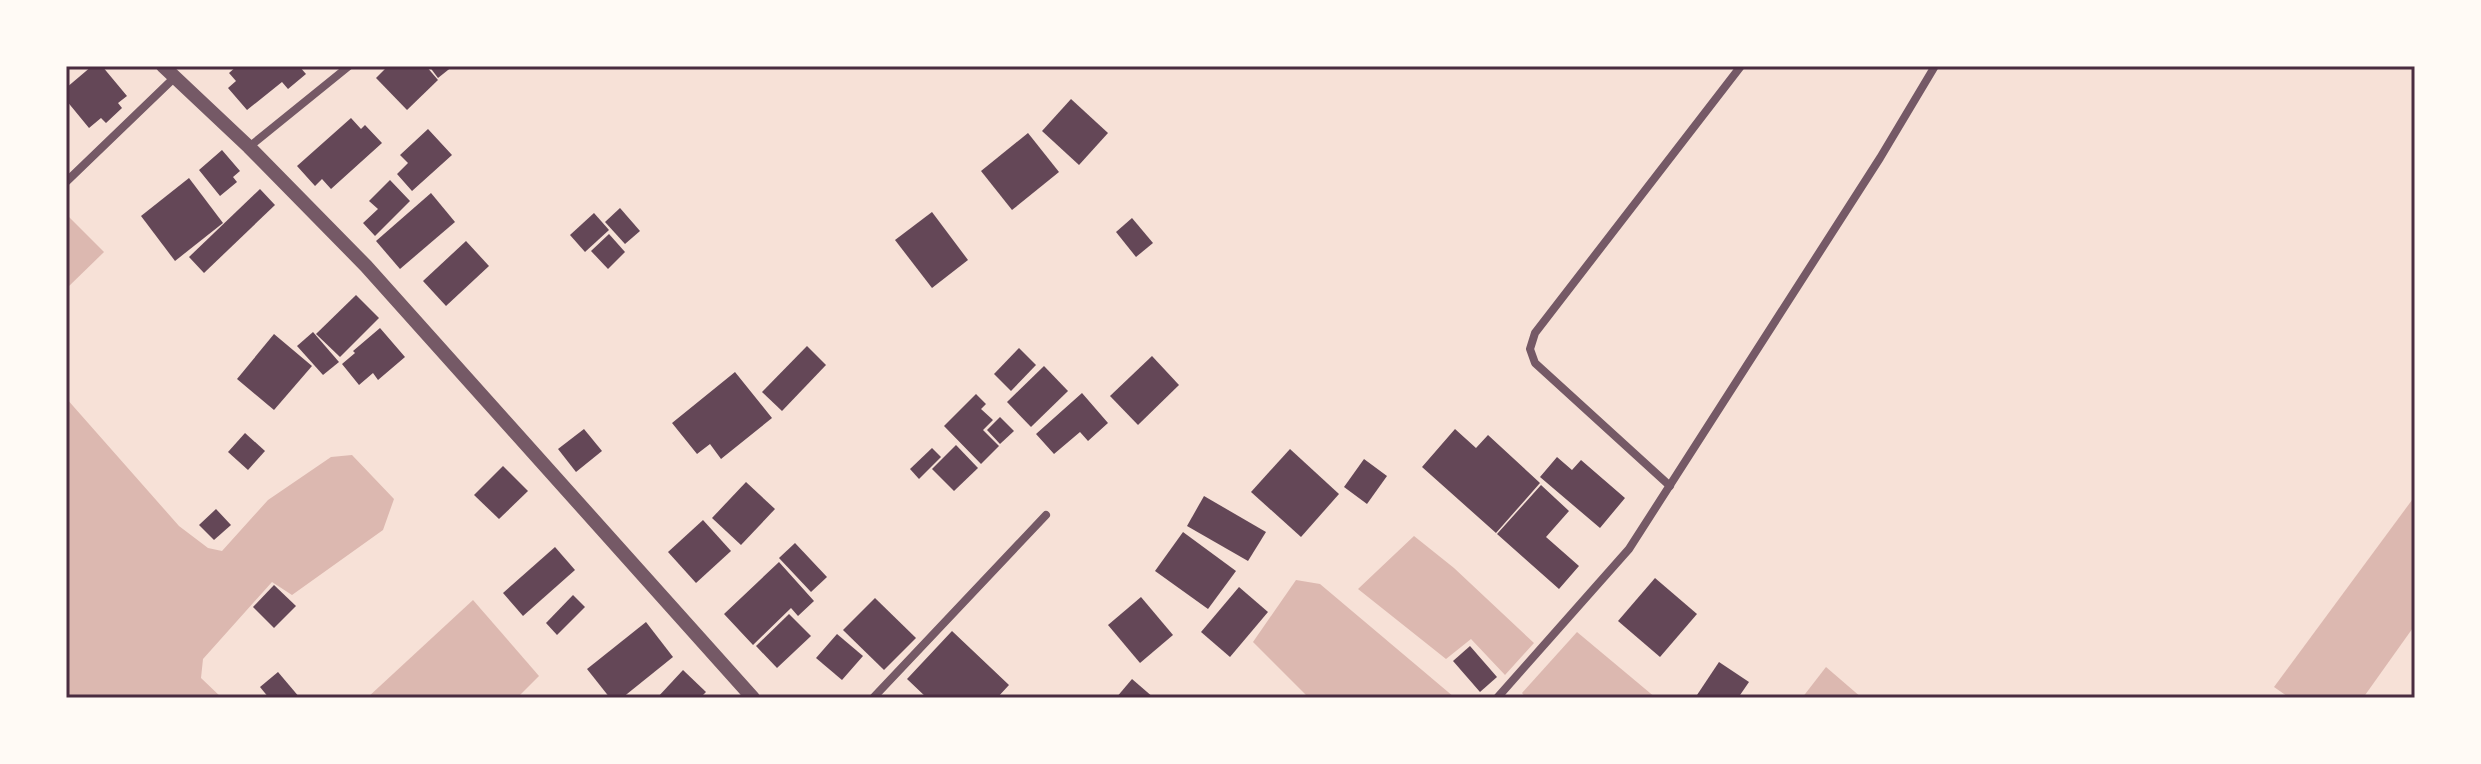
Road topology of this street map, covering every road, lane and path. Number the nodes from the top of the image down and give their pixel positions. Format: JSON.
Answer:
{"nodes":[{"id":1,"x":163,"y":66,"type":"edge"},
{"id":2,"x":349,"y":66,"type":"edge"},
{"id":3,"x":1741,"y":66,"type":"edge"},
{"id":4,"x":1935,"y":66,"type":"edge"},
{"id":5,"x":174,"y":78,"type":"junction"},
{"id":6,"x":249,"y":147,"type":"junction"},
{"id":7,"x":66,"y":182,"type":"edge"},
{"id":8,"x":1670,"y":486,"type":"junction"},
{"id":9,"x":1046,"y":515,"type":"dead end"},
{"id":10,"x":753,"y":698,"type":"edge"},
{"id":11,"x":873,"y":698,"type":"edge"},
{"id":12,"x":1497,"y":698,"type":"edge"}],
"edges":[{"from":1,"to":5,"type":"street"},
{"from":2,"to":6,"type":"street"},
{"from":3,"to":8,"type":"street"},
{"from":4,"to":8,"type":"street"},
{"from":5,"to":6,"type":"street"},
{"from":5,"to":7,"type":"street"},
{"from":6,"to":10,"type":"street"},
{"from":8,"to":12,"type":"street"},
{"from":9,"to":11,"type":"street"}]}
